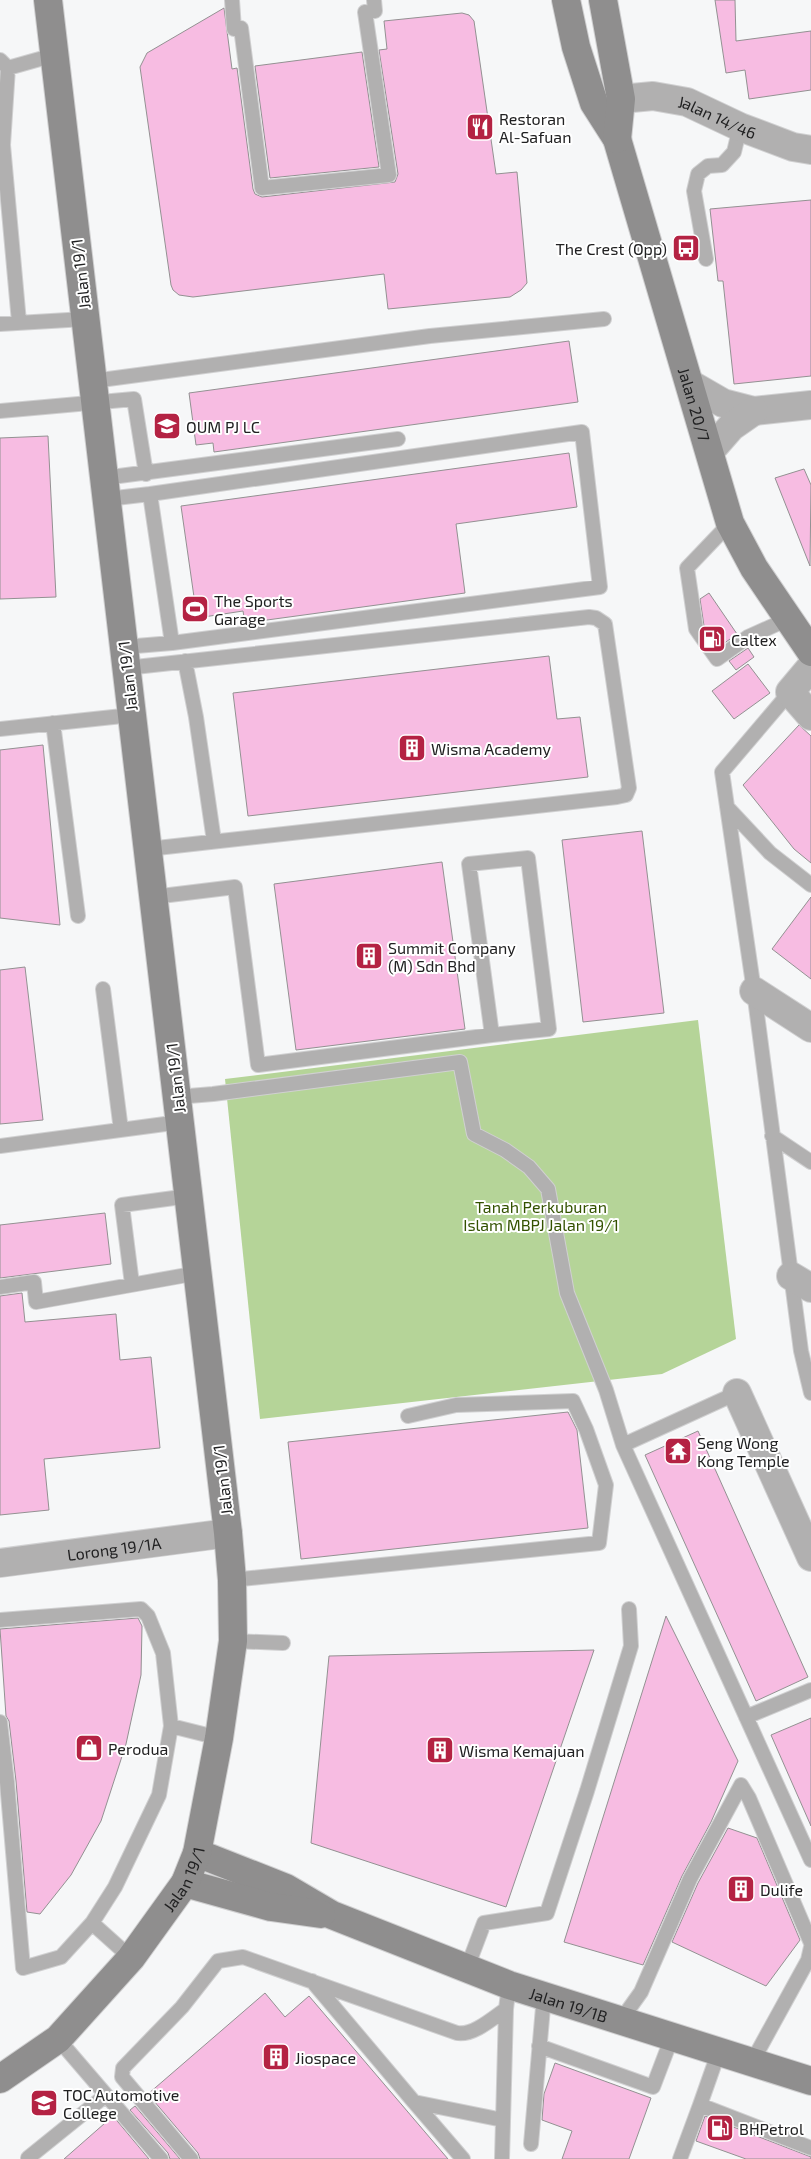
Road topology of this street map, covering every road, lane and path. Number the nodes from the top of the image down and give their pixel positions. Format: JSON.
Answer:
{"nodes":[{"id":1,"x":48,"y":0,"type":"edge"},
{"id":2,"x":232,"y":0,"type":"edge"},
{"id":3,"x":566,"y":0,"type":"edge"},
{"id":4,"x":602,"y":0,"type":"edge"},
{"id":5,"x":371,"y":8,"type":"edge"},
{"id":6,"x":54,"y":55,"type":"junction"},
{"id":7,"x":4,"y":64,"type":"edge"},
{"id":8,"x":621,"y":98,"type":"junction"},
{"id":9,"x":740,"y":127,"type":"junction"},
{"id":10,"x":617,"y":139,"type":"junction"},
{"id":11,"x":811,"y":150,"type":"edge"},
{"id":12,"x":706,"y":259,"type":"dead end"},
{"id":13,"x":85,"y":319,"type":"junction"},
{"id":14,"x":604,"y":319,"type":"dead end"},
{"id":15,"x":19,"y":322,"type":"junction"},
{"id":16,"x":0,"y":324,"type":"edge"},
{"id":17,"x":690,"y":384,"type":"junction"},
{"id":18,"x":94,"y":392,"type":"junction"},
{"id":19,"x":811,"y":405,"type":"edge"},
{"id":20,"x":0,"y":411,"type":"edge"},
{"id":21,"x":754,"y":411,"type":"junction"},
{"id":22,"x":398,"y":439,"type":"dead end"},
{"id":23,"x":710,"y":451,"type":"junction"},
{"id":24,"x":146,"y":474,"type":"junction"},
{"id":25,"x":105,"y":488,"type":"junction"},
{"id":26,"x":150,"y":494,"type":"junction"},
{"id":27,"x":730,"y":523,"type":"junction"},
{"id":28,"x":788,"y":619,"type":"junction"},
{"id":29,"x":172,"y":643,"type":"junction"},
{"id":30,"x":811,"y":652,"type":"edge"},
{"id":31,"x":125,"y":657,"type":"junction"},
{"id":32,"x":186,"y":661,"type":"junction"},
{"id":33,"x":811,"y":667,"type":"edge"},
{"id":34,"x":790,"y":692,"type":"junction"},
{"id":35,"x":132,"y":715,"type":"junction"},
{"id":36,"x":811,"y":716,"type":"edge"},
{"id":37,"x":53,"y":723,"type":"junction"},
{"id":38,"x":0,"y":729,"type":"edge"},
{"id":39,"x":727,"y":807,"type":"junction"},
{"id":40,"x":214,"y":841,"type":"junction"},
{"id":41,"x":148,"y":849,"type":"junction"},
{"id":42,"x":811,"y":885,"type":"edge"},
{"id":43,"x":153,"y":898,"type":"junction"},
{"id":44,"x":78,"y":916,"type":"dead end"},
{"id":45,"x":103,"y":989,"type":"dead end"},
{"id":46,"x":754,"y":991,"type":"junction"},
{"id":47,"x":811,"y":1028,"type":"edge"},
{"id":48,"x":492,"y":1036,"type":"junction"},
{"id":49,"x":179,"y":1110,"type":"junction"},
{"id":50,"x":121,"y":1130,"type":"junction"},
{"id":51,"x":772,"y":1136,"type":"junction"},
{"id":52,"x":0,"y":1146,"type":"edge"},
{"id":53,"x":811,"y":1162,"type":"edge"},
{"id":54,"x":189,"y":1196,"type":"junction"},
{"id":55,"x":198,"y":1273,"type":"junction"},
{"id":56,"x":801,"y":1282,"type":"edge"},
{"id":57,"x":132,"y":1284,"type":"junction"},
{"id":58,"x":0,"y":1287,"type":"edge"},
{"id":59,"x":737,"y":1393,"type":"joint"},
{"id":60,"x":811,"y":1393,"type":"edge"},
{"id":61,"x":408,"y":1416,"type":"dead end"},
{"id":62,"x":623,"y":1445,"type":"junction"},
{"id":63,"x":228,"y":1533,"type":"junction"},
{"id":64,"x":811,"y":1557,"type":"edge"},
{"id":65,"x":0,"y":1563,"type":"edge"},
{"id":66,"x":232,"y":1580,"type":"junction"},
{"id":67,"x":628,"y":1609,"type":"dead end"},
{"id":68,"x":0,"y":1620,"type":"edge"},
{"id":69,"x":233,"y":1641,"type":"junction"},
{"id":70,"x":283,"y":1643,"type":"dead end"},
{"id":71,"x":811,"y":1690,"type":"edge"},
{"id":72,"x":746,"y":1717,"type":"junction"},
{"id":73,"x":0,"y":1722,"type":"edge"},
{"id":74,"x":171,"y":1726,"type":"junction"},
{"id":75,"x":219,"y":1738,"type":"junction"},
{"id":76,"x":197,"y":1853,"type":"junction"},
{"id":77,"x":811,"y":1860,"type":"edge"},
{"id":78,"x":185,"y":1883,"type":"junction"},
{"id":79,"x":332,"y":1915,"type":"junction"},
{"id":80,"x":92,"y":1923,"type":"junction"},
{"id":81,"x":811,"y":1943,"type":"edge"},
{"id":82,"x":811,"y":1947,"type":"edge"},
{"id":83,"x":131,"y":1958,"type":"junction"},
{"id":84,"x":467,"y":1968,"type":"junction"},
{"id":85,"x":311,"y":1981,"type":"junction"},
{"id":86,"x":544,"y":1996,"type":"junction"},
{"id":87,"x":508,"y":1997,"type":"junction"},
{"id":88,"x":620,"y":2020,"type":"junction"},
{"id":89,"x":672,"y":2036,"type":"junction"},
{"id":90,"x":58,"y":2039,"type":"junction"},
{"id":91,"x":539,"y":2046,"type":"junction"},
{"id":92,"x":719,"y":2051,"type":"junction"},
{"id":93,"x":752,"y":2062,"type":"junction"},
{"id":94,"x":0,"y":2079,"type":"edge"},
{"id":95,"x":811,"y":2081,"type":"edge"},
{"id":96,"x":106,"y":2095,"type":"junction"},
{"id":97,"x":414,"y":2102,"type":"junction"},
{"id":98,"x":700,"y":2105,"type":"junction"},
{"id":99,"x":503,"y":2120,"type":"junction"},
{"id":100,"x":531,"y":2144,"type":"dead end"},
{"id":101,"x":811,"y":2148,"type":"edge"},
{"id":102,"x":28,"y":2158,"type":"edge"},
{"id":103,"x":161,"y":2159,"type":"edge"},
{"id":104,"x":191,"y":2159,"type":"edge"},
{"id":105,"x":463,"y":2159,"type":"edge"},
{"id":106,"x":502,"y":2159,"type":"edge"},
{"id":107,"x":680,"y":2159,"type":"edge"}],
"edges":[{"from":1,"to":6,"type":"main road","name":"Jalan 19/1"},
{"from":2,"to":5,"type":"lane"},
{"from":3,"to":10,"type":"main road","name":"Jalan 20/7"},
{"from":4,"to":8,"type":"main road","name":"Jalan 20/7"},
{"from":6,"to":7,"type":"lane"},
{"from":6,"to":13,"type":"main road","name":"Jalan 19/1"},
{"from":7,"to":15,"type":"lane"},
{"from":8,"to":9,"type":"street","name":"Jalan 14/46"},
{"from":8,"to":10,"type":"main road","name":"Jalan 20/7"},
{"from":9,"to":11,"type":"street","name":"Jalan 14/46"},
{"from":9,"to":12,"type":"lane"},
{"from":10,"to":17,"type":"main road","name":"Jalan 20/7"},
{"from":13,"to":15,"type":"lane"},
{"from":13,"to":18,"type":"main road","name":"Jalan 19/1"},
{"from":14,"to":18,"type":"lane"},
{"from":15,"to":16,"type":"lane"},
{"from":17,"to":21,"type":"street"},
{"from":17,"to":23,"type":"main road","name":"Jalan 20/7"},
{"from":18,"to":20,"type":"lane"},
{"from":18,"to":24,"type":"lane"},
{"from":18,"to":25,"type":"main road","name":"Jalan 19/1"},
{"from":19,"to":21,"type":"street"},
{"from":21,"to":23,"type":"street"},
{"from":22,"to":24,"type":"lane"},
{"from":23,"to":27,"type":"main road","name":"Jalan 20/7"},
{"from":24,"to":25,"type":"lane"},
{"from":25,"to":26,"type":"lane"},
{"from":25,"to":31,"type":"main road","name":"Jalan 19/1"},
{"from":26,"to":29,"type":"lane"},
{"from":26,"to":29,"type":"lane"},
{"from":27,"to":28,"type":"main road","name":"Jalan 20/7"},
{"from":27,"to":28,"type":"lane"},
{"from":28,"to":30,"type":"main road","name":"Jalan 20/7"},
{"from":29,"to":31,"type":"lane"},
{"from":31,"to":32,"type":"lane"},
{"from":31,"to":35,"type":"main road","name":"Jalan 19/1"},
{"from":32,"to":40,"type":"lane"},
{"from":32,"to":40,"type":"lane"},
{"from":33,"to":34,"type":"street"},
{"from":34,"to":36,"type":"street"},
{"from":34,"to":39,"type":"lane"},
{"from":35,"to":37,"type":"lane"},
{"from":35,"to":41,"type":"main road","name":"Jalan 19/1"},
{"from":37,"to":38,"type":"lane"},
{"from":37,"to":44,"type":"lane"},
{"from":39,"to":42,"type":"lane"},
{"from":39,"to":46,"type":"lane"},
{"from":40,"to":41,"type":"lane"},
{"from":41,"to":43,"type":"main road","name":"Jalan 19/1"},
{"from":43,"to":48,"type":"lane"},
{"from":43,"to":49,"type":"main road","name":"Jalan 19/1"},
{"from":45,"to":50,"type":"lane"},
{"from":46,"to":47,"type":"street"},
{"from":46,"to":51,"type":"lane"},
{"from":48,"to":48,"type":"lane"},
{"from":49,"to":50,"type":"lane"},
{"from":49,"to":54,"type":"main road","name":"Jalan 19/1"},
{"from":49,"to":62,"type":"lane"},
{"from":50,"to":52,"type":"lane"},
{"from":51,"to":53,"type":"lane"},
{"from":51,"to":56,"type":"lane"},
{"from":54,"to":55,"type":"main road","name":"Jalan 19/1"},
{"from":54,"to":57,"type":"lane"},
{"from":55,"to":57,"type":"lane"},
{"from":55,"to":63,"type":"main road","name":"Jalan 19/1"},
{"from":56,"to":60,"type":"lane"},
{"from":57,"to":58,"type":"lane"},
{"from":59,"to":62,"type":"lane"},
{"from":59,"to":64,"type":"street"},
{"from":61,"to":66,"type":"lane"},
{"from":62,"to":72,"type":"lane"},
{"from":63,"to":65,"type":"street","name":"Lorong 19/1A"},
{"from":63,"to":66,"type":"main road","name":"Jalan 19/1"},
{"from":66,"to":69,"type":"main road","name":"Jalan 19/1"},
{"from":67,"to":84,"type":"lane"},
{"from":68,"to":74,"type":"lane"},
{"from":69,"to":70,"type":"lane"},
{"from":69,"to":75,"type":"main road","name":"Jalan 19/1"},
{"from":71,"to":72,"type":"lane"},
{"from":72,"to":77,"type":"lane"},
{"from":73,"to":80,"type":"lane"},
{"from":74,"to":75,"type":"lane"},
{"from":74,"to":80,"type":"lane"},
{"from":75,"to":76,"type":"main road","name":"Jalan 19/1"},
{"from":76,"to":78,"type":"main road","name":"Jalan 19/1"},
{"from":76,"to":79,"type":"main road","name":"Jalan 19/1B"},
{"from":78,"to":79,"type":"main road","name":"Jalan 19/1B"},
{"from":78,"to":83,"type":"main road","name":"Jalan 19/1"},
{"from":79,"to":84,"type":"main road","name":"Jalan 19/1B"},
{"from":80,"to":83,"type":"lane"},
{"from":81,"to":88,"type":"lane"},
{"from":82,"to":93,"type":"lane"},
{"from":83,"to":90,"type":"main road","name":"Jalan 19/1"},
{"from":84,"to":87,"type":"main road","name":"Jalan 19/1B"},
{"from":85,"to":87,"type":"lane"},
{"from":85,"to":97,"type":"lane"},
{"from":85,"to":104,"type":"lane"},
{"from":86,"to":87,"type":"main road","name":"Jalan 19/1B"},
{"from":86,"to":88,"type":"main road","name":"Jalan 19/1B"},
{"from":86,"to":91,"type":"lane"},
{"from":87,"to":99,"type":"lane"},
{"from":88,"to":89,"type":"main road","name":"Jalan 19/1B"},
{"from":89,"to":91,"type":"lane"},
{"from":89,"to":92,"type":"main road","name":"Jalan 19/1B"},
{"from":90,"to":94,"type":"main road","name":"Jalan 19/1"},
{"from":90,"to":96,"type":"lane"},
{"from":91,"to":100,"type":"lane"},
{"from":92,"to":93,"type":"main road","name":"Jalan 19/1B"},
{"from":92,"to":98,"type":"lane"},
{"from":93,"to":95,"type":"main road","name":"Jalan 19/1B"},
{"from":96,"to":102,"type":"lane"},
{"from":96,"to":103,"type":"lane"},
{"from":97,"to":99,"type":"lane"},
{"from":97,"to":105,"type":"lane"},
{"from":98,"to":101,"type":"lane"},
{"from":98,"to":107,"type":"lane"},
{"from":99,"to":106,"type":"lane"}]}
